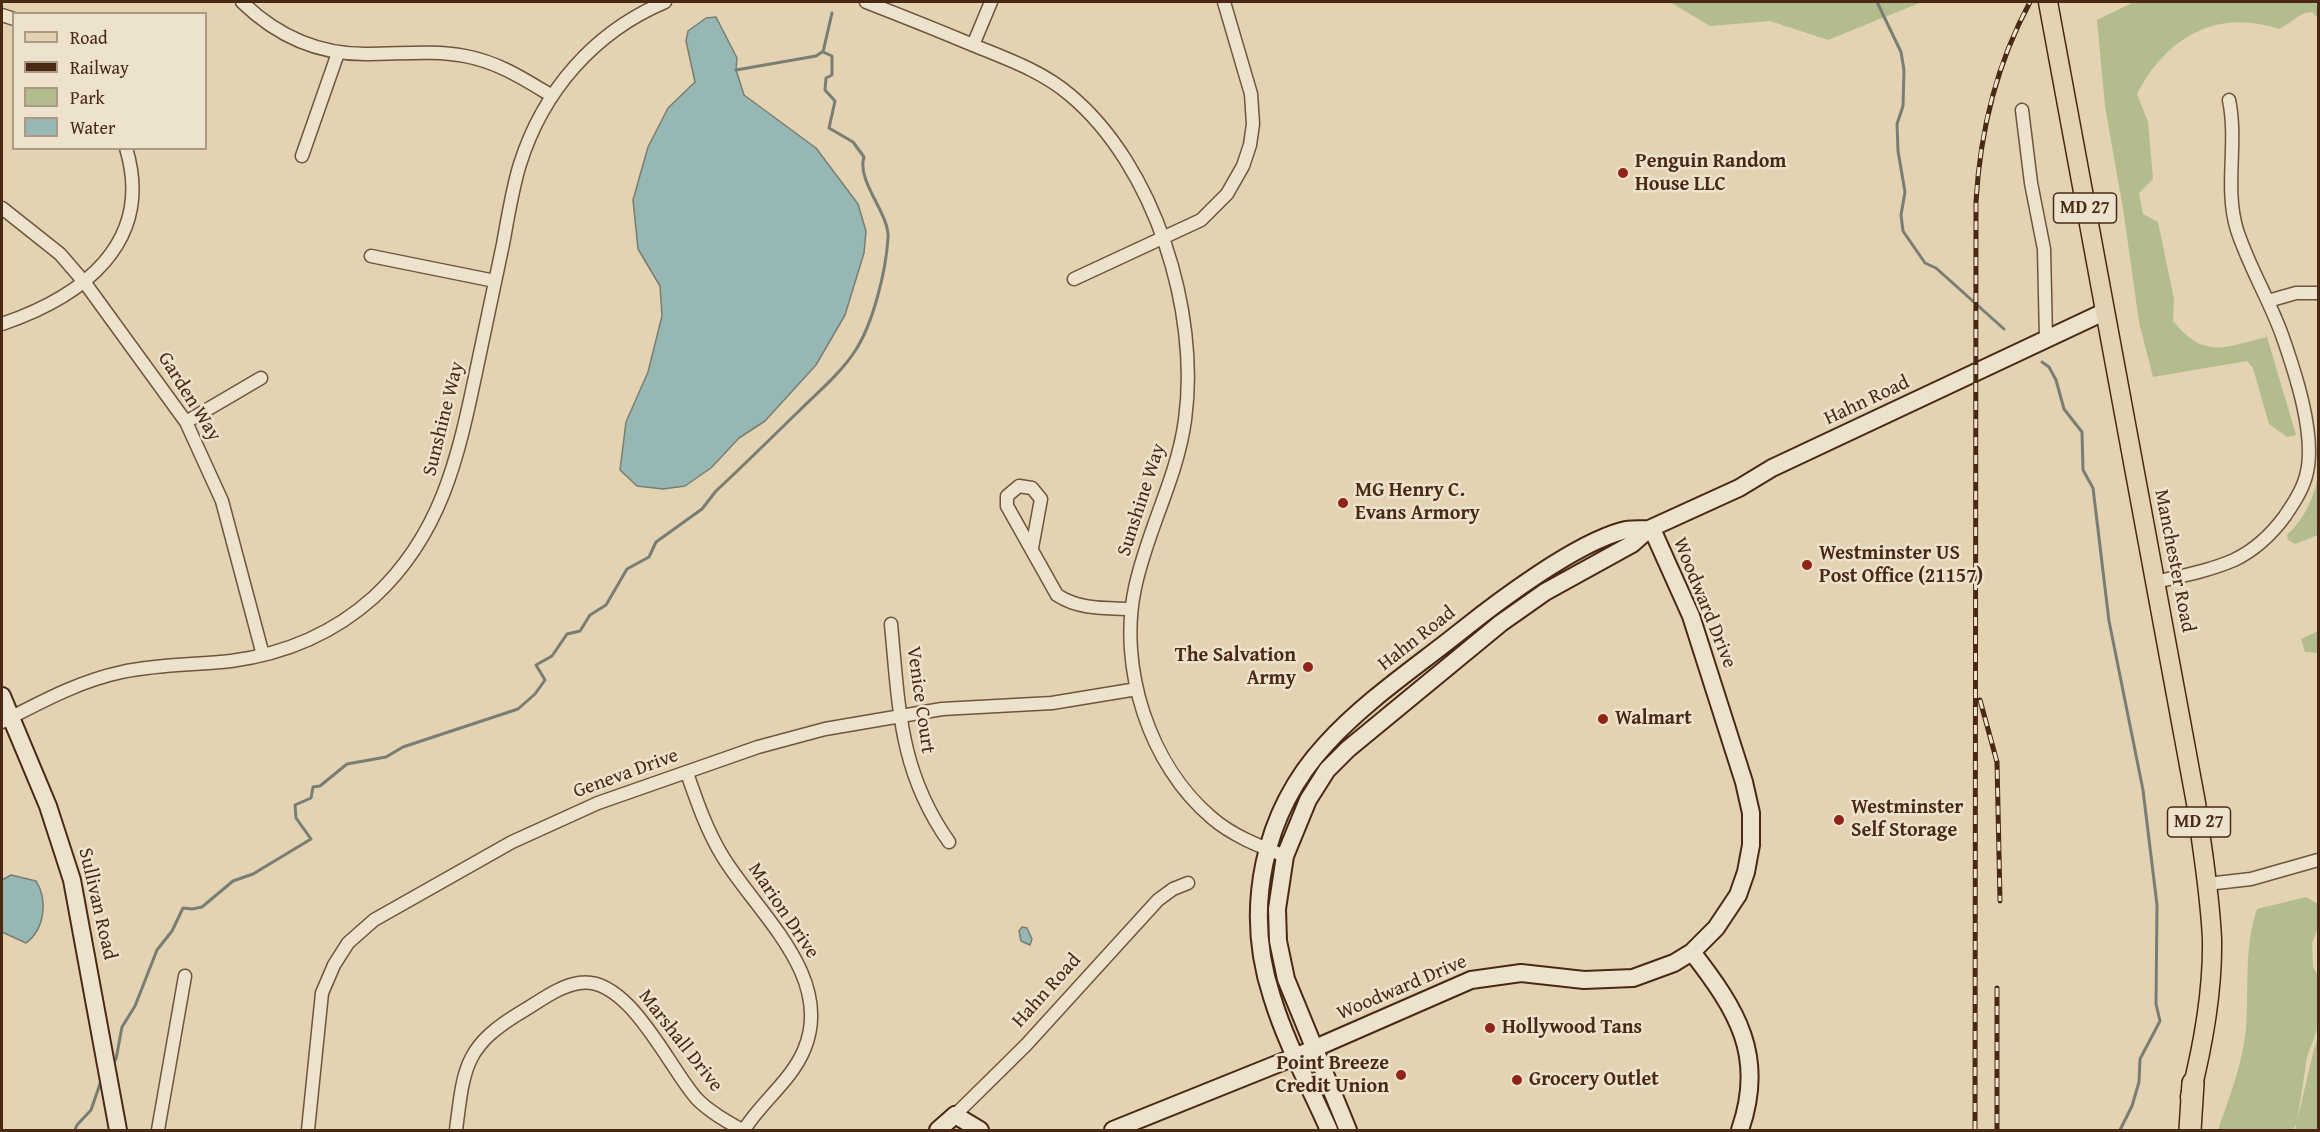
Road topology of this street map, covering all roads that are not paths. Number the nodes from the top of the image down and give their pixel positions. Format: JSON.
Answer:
{"nodes":[{"id":1,"x":242,"y":2,"type":"edge"},
{"id":2,"x":665,"y":2,"type":"edge"},
{"id":3,"x":866,"y":2,"type":"edge"},
{"id":4,"x":992,"y":2,"type":"edge"},
{"id":5,"x":1224,"y":2,"type":"edge"},
{"id":6,"x":2048,"y":2,"type":"edge"},
{"id":7,"x":973,"y":45,"type":"junction"},
{"id":8,"x":338,"y":53,"type":"junction"},
{"id":9,"x":552,"y":96,"type":"junction"},
{"id":10,"x":2229,"y":100,"type":"dead end"},
{"id":11,"x":2022,"y":110,"type":"dead end"},
{"id":12,"x":126,"y":150,"type":"edge"},
{"id":13,"x":302,"y":156,"type":"dead end"},
{"id":14,"x":2,"y":208,"type":"edge"},
{"id":15,"x":1162,"y":237,"type":"junction"},
{"id":16,"x":371,"y":256,"type":"dead end"},
{"id":17,"x":1074,"y":279,"type":"dead end"},
{"id":18,"x":495,"y":281,"type":"junction"},
{"id":19,"x":85,"y":283,"type":"junction"},
{"id":20,"x":2319,"y":293,"type":"edge"},
{"id":21,"x":2268,"y":301,"type":"junction"},
{"id":22,"x":2104,"y":312,"type":"junction"},
{"id":23,"x":2,"y":324,"type":"edge"},
{"id":24,"x":2046,"y":339,"type":"junction"},
{"id":25,"x":261,"y":378,"type":"dead end"},
{"id":26,"x":186,"y":422,"type":"junction"},
{"id":27,"x":1650,"y":529,"type":"junction"},
{"id":28,"x":1032,"y":548,"type":"junction"},
{"id":29,"x":2155,"y":582,"type":"junction"},
{"id":30,"x":1131,"y":609,"type":"junction"},
{"id":31,"x":891,"y":624,"type":"dead end"},
{"id":32,"x":263,"y":655,"type":"junction"},
{"id":33,"x":1137,"y":689,"type":"junction"},
{"id":34,"x":2,"y":696,"type":"edge"},
{"id":35,"x":900,"y":714,"type":"junction"},
{"id":36,"x":6,"y":720,"type":"edge"},
{"id":37,"x":687,"y":773,"type":"junction"},
{"id":38,"x":949,"y":842,"type":"dead end"},
{"id":39,"x":1267,"y":849,"type":"junction"},
{"id":40,"x":1285,"y":856,"type":"junction"},
{"id":41,"x":2319,"y":860,"type":"edge"},
{"id":42,"x":1188,"y":883,"type":"dead end"},
{"id":43,"x":2207,"y":884,"type":"junction"},
{"id":44,"x":1692,"y":951,"type":"junction"},
{"id":45,"x":185,"y":976,"type":"dead end"},
{"id":46,"x":1313,"y":1049,"type":"junction"},
{"id":47,"x":1297,"y":1056,"type":"junction"},
{"id":48,"x":2193,"y":1083,"type":"junction"},
{"id":49,"x":955,"y":1115,"type":"junction"},
{"id":50,"x":118,"y":1131,"type":"edge"},
{"id":51,"x":158,"y":1131,"type":"edge"},
{"id":52,"x":308,"y":1131,"type":"edge"},
{"id":53,"x":456,"y":1131,"type":"edge"},
{"id":54,"x":743,"y":1131,"type":"edge"},
{"id":55,"x":938,"y":1131,"type":"edge"},
{"id":56,"x":980,"y":1131,"type":"edge"},
{"id":57,"x":1113,"y":1131,"type":"edge"},
{"id":58,"x":1329,"y":1131,"type":"edge"},
{"id":59,"x":1348,"y":1131,"type":"edge"},
{"id":60,"x":1740,"y":1131,"type":"edge"},
{"id":61,"x":2180,"y":1131,"type":"edge"},
{"id":62,"x":2190,"y":1131,"type":"edge"}],
"edges":[{"from":1,"to":8,"type":"street"},
{"from":2,"to":9,"type":"street","name":"Sunshine Way"},
{"from":3,"to":7,"type":"street","name":"Sunshine Way"},
{"from":4,"to":7,"type":"street"},
{"from":5,"to":15,"type":"street"},
{"from":6,"to":22,"type":"main road","name":"Manchester Road","number":"MD 27"},
{"from":7,"to":15,"type":"street","name":"Sunshine Way"},
{"from":8,"to":9,"type":"street"},
{"from":8,"to":13,"type":"street"},
{"from":9,"to":18,"type":"street","name":"Sunshine Way"},
{"from":10,"to":21,"type":"street"},
{"from":11,"to":24,"type":"street"},
{"from":12,"to":19,"type":"street"},
{"from":14,"to":19,"type":"street","name":"Garden Way"},
{"from":15,"to":17,"type":"street"},
{"from":15,"to":30,"type":"street","name":"Sunshine Way"},
{"from":16,"to":18,"type":"street"},
{"from":18,"to":32,"type":"street","name":"Sunshine Way"},
{"from":19,"to":23,"type":"street"},
{"from":19,"to":26,"type":"street","name":"Garden Way"},
{"from":20,"to":21,"type":"street"},
{"from":21,"to":29,"type":"street"},
{"from":22,"to":24,"type":"main road","name":"Hahn Road"},
{"from":22,"to":29,"type":"main road","name":"Manchester Road","number":"MD 27"},
{"from":24,"to":27,"type":"main road","name":"Hahn Road"},
{"from":25,"to":26,"type":"street"},
{"from":26,"to":32,"type":"street","name":"Garden Way"},
{"from":27,"to":39,"type":"main road","name":"Hahn Road"},
{"from":27,"to":40,"type":"main road","name":"Hahn Road"},
{"from":27,"to":44,"type":"main road","name":"Woodward Drive"},
{"from":28,"to":28,"type":"street"},
{"from":28,"to":30,"type":"street"},
{"from":29,"to":43,"type":"main road","name":"Manchester Road","number":"MD 27"},
{"from":30,"to":33,"type":"street","name":"Sunshine Way"},
{"from":31,"to":35,"type":"street","name":"Venice Court"},
{"from":32,"to":36,"type":"street","name":"Sunshine Way"},
{"from":33,"to":35,"type":"street","name":"Geneva Drive"},
{"from":33,"to":39,"type":"street","name":"Sunshine Way"},
{"from":34,"to":36,"type":"main road","name":"Sullivan Road"},
{"from":35,"to":37,"type":"street","name":"Geneva Drive"},
{"from":35,"to":38,"type":"street","name":"Venice Court"},
{"from":36,"to":50,"type":"main road","name":"Sullivan Road"},
{"from":37,"to":52,"type":"street","name":"Geneva Drive"},
{"from":37,"to":54,"type":"street","name":"Marion Drive"},
{"from":39,"to":40,"type":"street","name":"Sunshine Way"},
{"from":39,"to":47,"type":"main road","name":"Hahn Road"},
{"from":40,"to":46,"type":"main road","name":"Hahn Road"},
{"from":41,"to":43,"type":"street"},
{"from":42,"to":49,"type":"street","name":"Hahn Road"},
{"from":43,"to":48,"type":"main road","name":"Manchester Road","number":"MD 27"},
{"from":44,"to":46,"type":"main road","name":"Woodward Drive"},
{"from":44,"to":60,"type":"main road"},
{"from":45,"to":51,"type":"street"},
{"from":46,"to":47,"type":"main road","name":"Woodward Drive"},
{"from":46,"to":59,"type":"main road","name":"Hahn Road"},
{"from":47,"to":57,"type":"main road","name":"Woodward Drive"},
{"from":47,"to":58,"type":"main road","name":"Hahn Road"},
{"from":48,"to":61,"type":"main road","name":"Manchester Road","number":"MD 27"},
{"from":48,"to":62,"type":"highway"},
{"from":49,"to":55,"type":"main road","name":"Hahn Road"},
{"from":49,"to":56,"type":"main road"},
{"from":53,"to":54,"type":"street","name":"Marshall Drive"}]}
